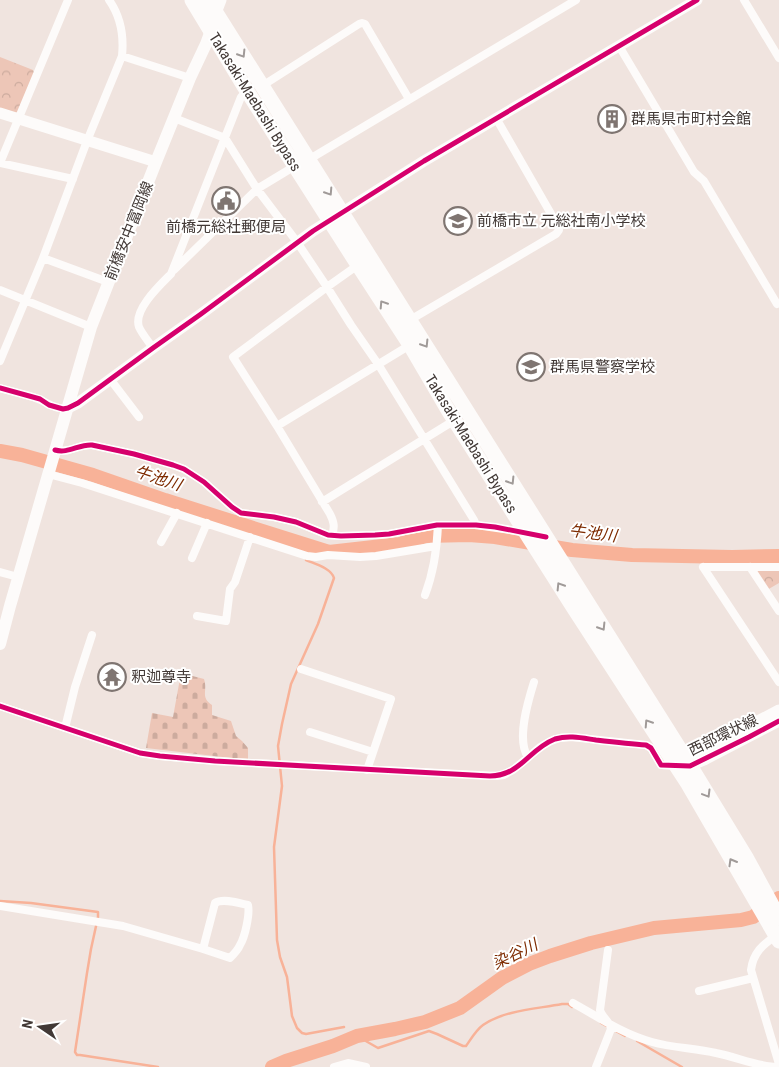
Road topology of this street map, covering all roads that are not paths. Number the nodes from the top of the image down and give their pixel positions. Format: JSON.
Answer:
{"nodes":[{"id":1,"x":68,"y":0,"type":"edge"},
{"id":2,"x":109,"y":0,"type":"edge"},
{"id":3,"x":192,"y":0,"type":"edge"},
{"id":4,"x":576,"y":0,"type":"edge"},
{"id":5,"x":697,"y":0,"type":"edge"},
{"id":6,"x":744,"y":0,"type":"edge"},
{"id":7,"x":215,"y":4,"type":"edge"},
{"id":8,"x":211,"y":31,"type":"junction"},
{"id":9,"x":619,"y":46,"type":"junction"},
{"id":10,"x":122,"y":56,"type":"junction"},
{"id":11,"x":779,"y":58,"type":"edge"},
{"id":12,"x":190,"y":78,"type":"junction"},
{"id":13,"x":262,"y":86,"type":"junction"},
{"id":14,"x":247,"y":90,"type":"junction"},
{"id":15,"x":409,"y":99,"type":"junction"},
{"id":16,"x":0,"y":113,"type":"edge"},
{"id":17,"x":174,"y":118,"type":"junction"},
{"id":18,"x":496,"y":118,"type":"junction"},
{"id":19,"x":18,"y":119,"type":"junction"},
{"id":20,"x":225,"y":138,"type":"junction"},
{"id":21,"x":87,"y":141,"type":"junction"},
{"id":22,"x":156,"y":162,"type":"junction"},
{"id":23,"x":301,"y":163,"type":"junction"},
{"id":24,"x":73,"y":179,"type":"junction"},
{"id":25,"x":257,"y":189,"type":"junction"},
{"id":26,"x":336,"y":217,"type":"junction"},
{"id":27,"x":297,"y":242,"type":"junction"},
{"id":28,"x":43,"y":258,"type":"junction"},
{"id":29,"x":358,"y":266,"type":"junction"},
{"id":30,"x":171,"y":274,"type":"junction"},
{"id":31,"x":108,"y":282,"type":"junction"},
{"id":32,"x":327,"y":287,"type":"junction"},
{"id":33,"x":0,"y":290,"type":"edge"},
{"id":34,"x":24,"y":299,"type":"junction"},
{"id":35,"x":777,"y":304,"type":"dead end"},
{"id":36,"x":410,"y":320,"type":"junction"},
{"id":37,"x":91,"y":327,"type":"junction"},
{"id":38,"x":410,"y":345,"type":"junction"},
{"id":39,"x":153,"y":348,"type":"junction"},
{"id":40,"x":0,"y":360,"type":"edge"},
{"id":41,"x":378,"y":364,"type":"junction"},
{"id":42,"x":110,"y":380,"type":"junction"},
{"id":43,"x":0,"y":388,"type":"edge"},
{"id":44,"x":68,"y":408,"type":"junction"},
{"id":45,"x":139,"y":417,"type":"dead end"},
{"id":46,"x":455,"y":420,"type":"junction"},
{"id":47,"x":277,"y":426,"type":"junction"},
{"id":48,"x":424,"y":440,"type":"junction"},
{"id":49,"x":55,"y":452,"type":"junction"},
{"id":50,"x":49,"y":472,"type":"junction"},
{"id":51,"x":322,"y":502,"type":"junction"},
{"id":52,"x":177,"y":513,"type":"junction"},
{"id":53,"x":207,"y":523,"type":"junction"},
{"id":54,"x":476,"y":525,"type":"junction"},
{"id":55,"x":438,"y":526,"type":"junction"},
{"id":56,"x":332,"y":535,"type":"junction"},
{"id":57,"x":528,"y":535,"type":"junction"},
{"id":58,"x":250,"y":537,"type":"junction"},
{"id":59,"x":547,"y":539,"type":"junction"},
{"id":60,"x":161,"y":542,"type":"dead end"},
{"id":61,"x":436,"y":545,"type":"junction"},
{"id":62,"x":192,"y":558,"type":"dead end"},
{"id":63,"x":750,"y":567,"type":"junction"},
{"id":64,"x":779,"y":567,"type":"edge"},
{"id":65,"x":0,"y":572,"type":"edge"},
{"id":66,"x":18,"y":577,"type":"junction"},
{"id":67,"x":425,"y":595,"type":"dead end"},
{"id":68,"x":779,"y":611,"type":"edge"},
{"id":69,"x":197,"y":616,"type":"dead end"},
{"id":70,"x":92,"y":635,"type":"dead end"},
{"id":71,"x":0,"y":644,"type":"edge"},
{"id":72,"x":301,"y":669,"type":"dead end"},
{"id":73,"x":534,"y":682,"type":"dead end"},
{"id":74,"x":779,"y":682,"type":"edge"},
{"id":75,"x":0,"y":706,"type":"edge"},
{"id":76,"x":779,"y":710,"type":"edge"},
{"id":77,"x":779,"y":721,"type":"edge"},
{"id":78,"x":65,"y":728,"type":"junction"},
{"id":79,"x":310,"y":732,"type":"dead end"},
{"id":80,"x":373,"y":752,"type":"junction"},
{"id":81,"x":528,"y":757,"type":"junction"},
{"id":82,"x":684,"y":764,"type":"junction"},
{"id":83,"x":367,"y":770,"type":"junction"},
{"id":84,"x":0,"y":906,"type":"edge"},
{"id":85,"x":774,"y":917,"type":"edge"},
{"id":86,"x":778,"y":939,"type":"edge"},
{"id":87,"x":203,"y":949,"type":"junction"},
{"id":88,"x":608,"y":950,"type":"dead end"},
{"id":89,"x":753,"y":978,"type":"junction"},
{"id":90,"x":699,"y":992,"type":"dead end"},
{"id":91,"x":573,"y":1003,"type":"dead end"},
{"id":92,"x":610,"y":1024,"type":"junction"},
{"id":93,"x":779,"y":1065,"type":"edge"},
{"id":94,"x":334,"y":1067,"type":"edge"},
{"id":95,"x":366,"y":1067,"type":"edge"},
{"id":96,"x":596,"y":1067,"type":"edge"}],
"edges":[{"from":1,"to":19,"type":"street"},
{"from":2,"to":10,"type":"street"},
{"from":3,"to":8,"type":"highway","name":"Takasaki-Maebashi Bypass"},
{"from":4,"to":15,"type":"street"},
{"from":5,"to":9,"type":"street"},
{"from":6,"to":11,"type":"street"},
{"from":7,"to":8,"type":"main road","name":"前橋安中富岡線"},
{"from":7,"to":13,"type":"highway","name":"Takasaki-Maebashi Bypass","one_way":true},
{"from":8,"to":12,"type":"main road","name":"前橋安中富岡線"},
{"from":8,"to":14,"type":"highway","name":"Takasaki-Maebashi Bypass"},
{"from":9,"to":18,"type":"street"},
{"from":9,"to":35,"type":"street"},
{"from":10,"to":12,"type":"street"},
{"from":10,"to":21,"type":"street"},
{"from":12,"to":17,"type":"main road","name":"前橋安中富岡線"},
{"from":13,"to":15,"type":"street"},
{"from":13,"to":23,"type":"highway","name":"Takasaki-Maebashi Bypass"},
{"from":14,"to":20,"type":"street"},
{"from":14,"to":23,"type":"highway","name":"Takasaki-Maebashi Bypass"},
{"from":15,"to":23,"type":"street"},
{"from":16,"to":19,"type":"street"},
{"from":17,"to":20,"type":"street"},
{"from":17,"to":22,"type":"main road","name":"前橋安中富岡線"},
{"from":18,"to":26,"type":"street"},
{"from":18,"to":36,"type":"street"},
{"from":19,"to":21,"type":"street"},
{"from":19,"to":24,"type":"street"},
{"from":20,"to":25,"type":"street"},
{"from":20,"to":30,"type":"street"},
{"from":21,"to":22,"type":"street"},
{"from":21,"to":24,"type":"street"},
{"from":22,"to":31,"type":"main road","name":"前橋安中富岡線"},
{"from":23,"to":25,"type":"street"},
{"from":23,"to":26,"type":"highway","name":"Takasaki-Maebashi Bypass"},
{"from":24,"to":28,"type":"street"},
{"from":25,"to":27,"type":"street"},
{"from":25,"to":30,"type":"street"},
{"from":26,"to":27,"type":"street"},
{"from":26,"to":29,"type":"highway","name":"Takasaki-Maebashi Bypass"},
{"from":26,"to":36,"type":"highway","name":"Takasaki-Maebashi Bypass"},
{"from":27,"to":32,"type":"street"},
{"from":27,"to":39,"type":"street"},
{"from":28,"to":31,"type":"street"},
{"from":28,"to":34,"type":"street"},
{"from":29,"to":32,"type":"street"},
{"from":38,"to":29,"type":"highway","name":"Takasaki-Maebashi Bypass","one_way":true},
{"from":30,"to":39,"type":"street"},
{"from":31,"to":37,"type":"main road","name":"前橋安中富岡線"},
{"from":32,"to":41,"type":"street"},
{"from":32,"to":47,"type":"street"},
{"from":33,"to":34,"type":"street"},
{"from":34,"to":37,"type":"street"},
{"from":34,"to":40,"type":"street"},
{"from":36,"to":59,"type":"highway","name":"Takasaki-Maebashi Bypass","one_way":true},
{"from":37,"to":44,"type":"main road","name":"前橋安中富岡線"},
{"from":38,"to":41,"type":"street"},
{"from":38,"to":46,"type":"highway","name":"Takasaki-Maebashi Bypass"},
{"from":39,"to":42,"type":"street"},
{"from":41,"to":47,"type":"street"},
{"from":41,"to":48,"type":"street"},
{"from":42,"to":44,"type":"street"},
{"from":42,"to":45,"type":"street"},
{"from":43,"to":44,"type":"street"},
{"from":44,"to":49,"type":"main road","name":"前橋安中富岡線"},
{"from":46,"to":48,"type":"street"},
{"from":46,"to":57,"type":"highway","name":"Takasaki-Maebashi Bypass"},
{"from":47,"to":51,"type":"street"},
{"from":48,"to":51,"type":"street"},
{"from":48,"to":54,"type":"street"},
{"from":49,"to":50,"type":"main road","name":"前橋安中富岡線"},
{"from":49,"to":56,"type":"street"},
{"from":50,"to":52,"type":"street"},
{"from":50,"to":66,"type":"main road"},
{"from":51,"to":56,"type":"street"},
{"from":52,"to":53,"type":"street"},
{"from":52,"to":60,"type":"street"},
{"from":53,"to":58,"type":"street"},
{"from":53,"to":62,"type":"street"},
{"from":54,"to":55,"type":"street"},
{"from":54,"to":57,"type":"street"},
{"from":55,"to":56,"type":"street"},
{"from":55,"to":61,"type":"street"},
{"from":57,"to":59,"type":"street"},
{"from":82,"to":57,"type":"highway","name":"Takasaki-Maebashi Bypass","one_way":true},
{"from":58,"to":61,"type":"street"},
{"from":58,"to":69,"type":"street"},
{"from":59,"to":82,"type":"highway","name":"Takasaki-Maebashi Bypass","one_way":true},
{"from":61,"to":67,"type":"street"},
{"from":63,"to":64,"type":"street"},
{"from":63,"to":68,"type":"street"},
{"from":63,"to":74,"type":"street"},
{"from":65,"to":66,"type":"street"},
{"from":66,"to":71,"type":"main road"},
{"from":70,"to":78,"type":"street"},
{"from":72,"to":80,"type":"street"},
{"from":73,"to":81,"type":"street"},
{"from":75,"to":78,"type":"street"},
{"from":76,"to":82,"type":"street","name":"西部環状線"},
{"from":77,"to":82,"type":"street","name":"西部環状線"},
{"from":78,"to":83,"type":"street"},
{"from":79,"to":80,"type":"street"},
{"from":80,"to":83,"type":"street"},
{"from":81,"to":82,"type":"street"},
{"from":81,"to":83,"type":"street"},
{"from":82,"to":85,"type":"highway","name":"Takasaki-Maebashi Bypass"},
{"from":84,"to":87,"type":"street"},
{"from":85,"to":86,"type":"highway","name":"Takasaki-Maebashi Bypass"},
{"from":86,"to":89,"type":"street"},
{"from":87,"to":87,"type":"street"},
{"from":88,"to":92,"type":"street"},
{"from":89,"to":90,"type":"street"},
{"from":89,"to":93,"type":"street"},
{"from":91,"to":92,"type":"street"},
{"from":92,"to":93,"type":"street"},
{"from":92,"to":96,"type":"street"},
{"from":94,"to":95,"type":"street"}]}
